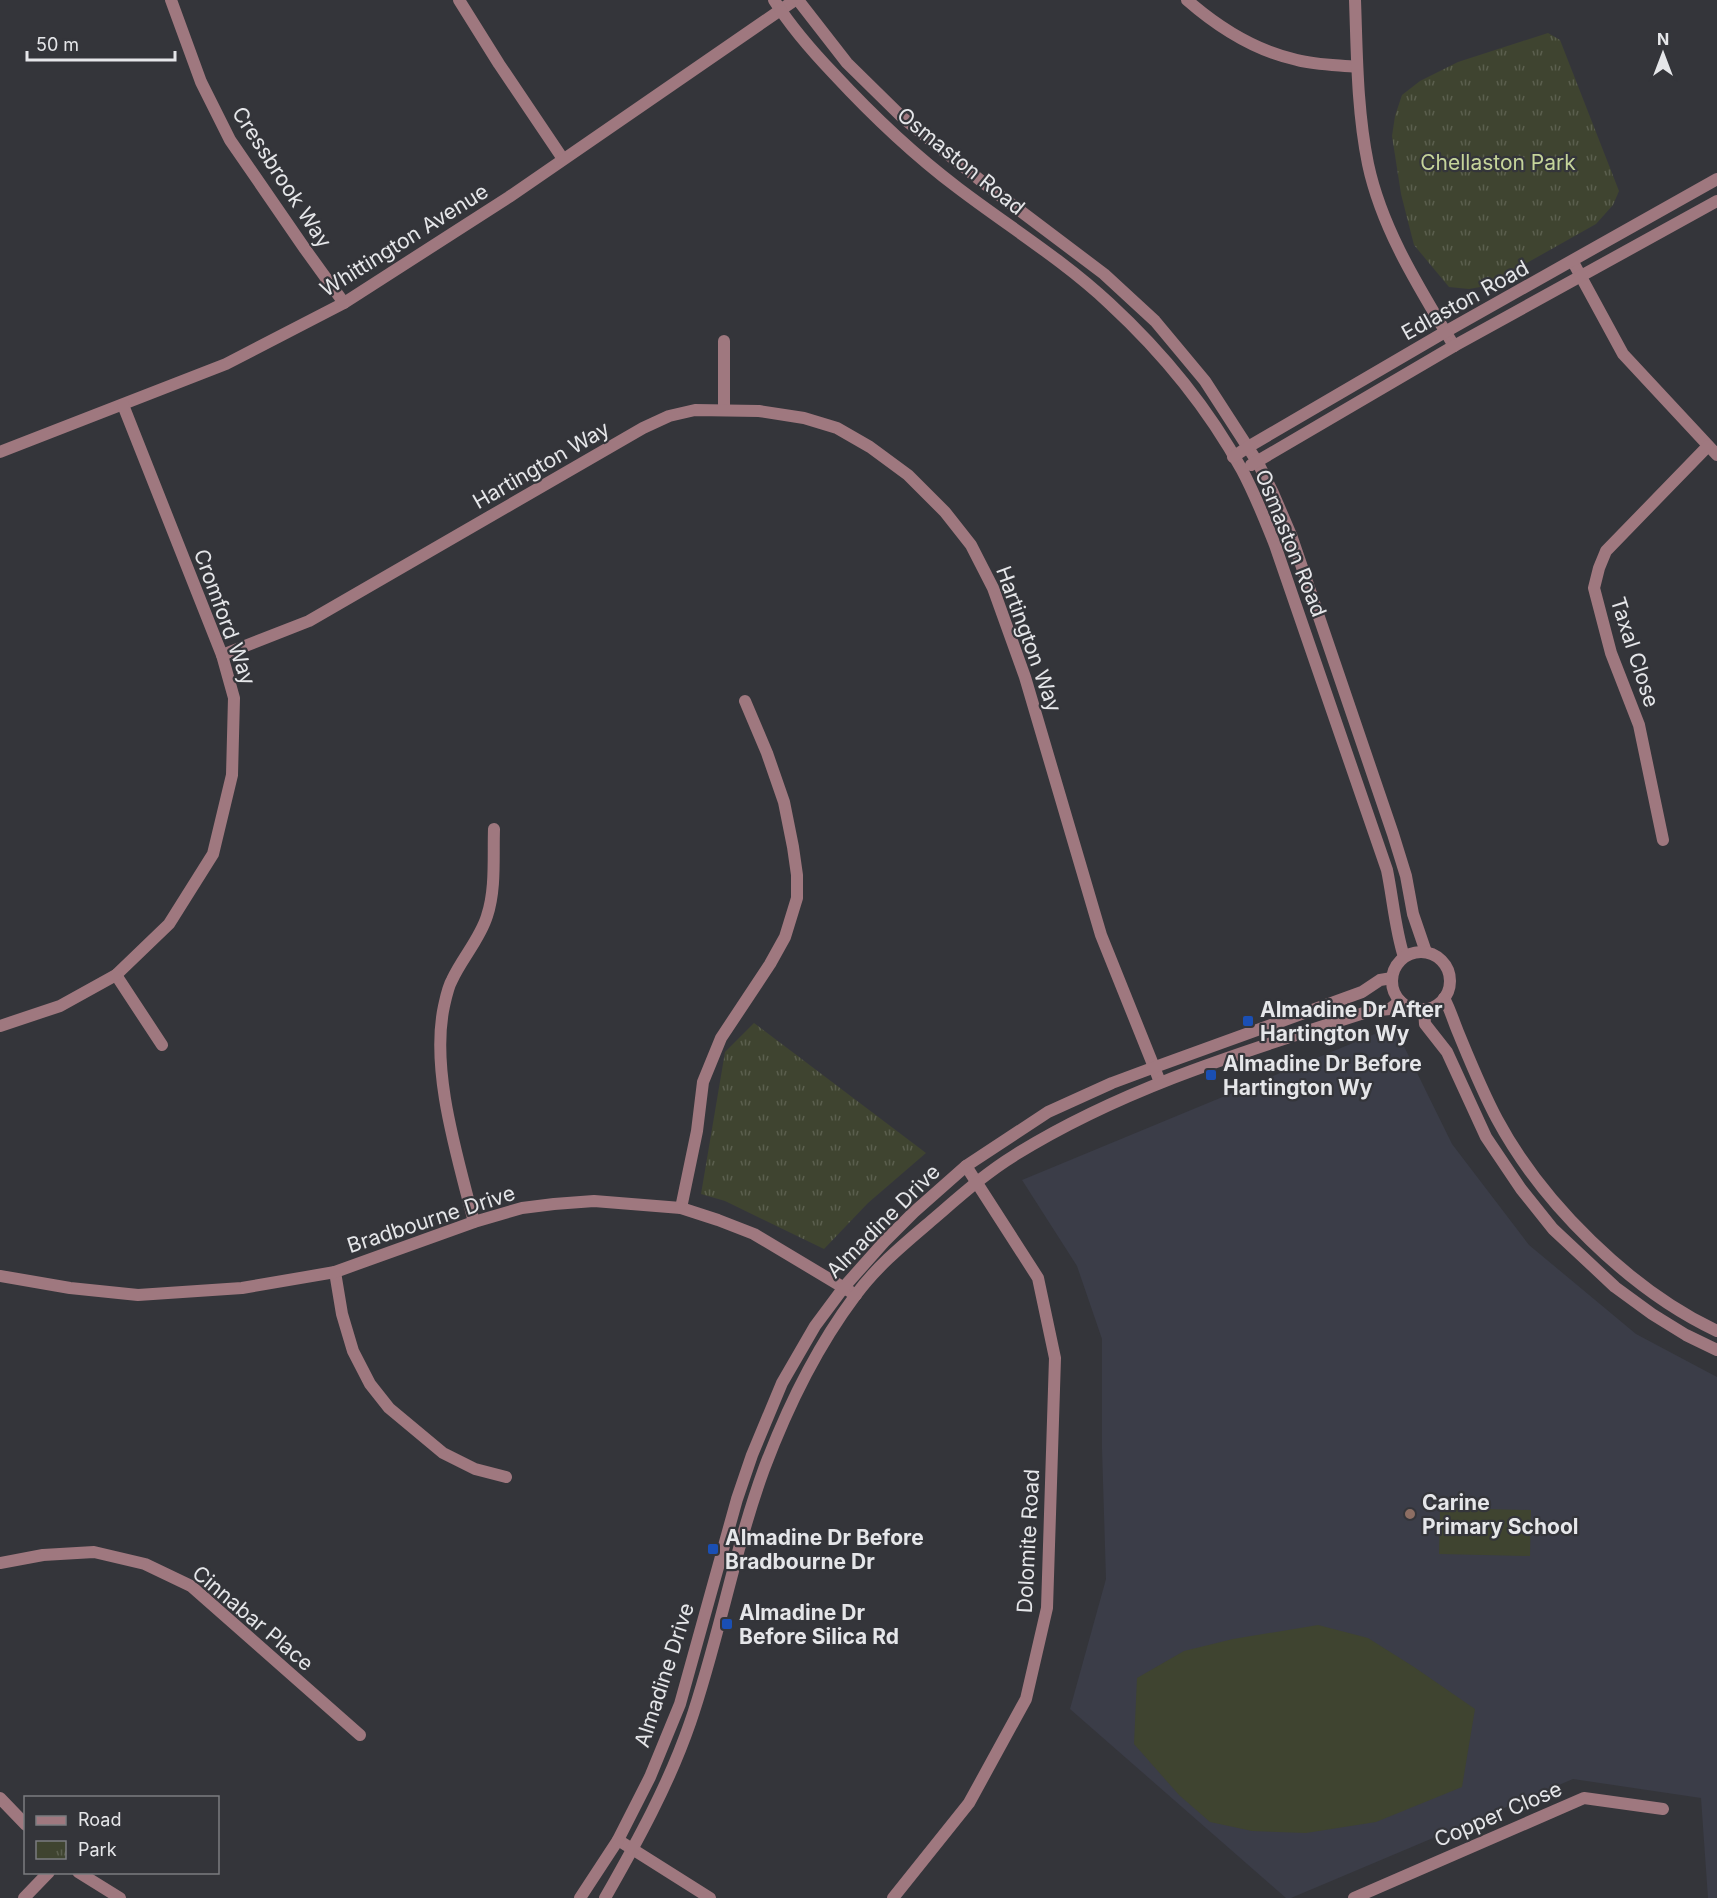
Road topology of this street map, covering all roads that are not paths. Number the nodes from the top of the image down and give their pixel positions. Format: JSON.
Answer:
{"nodes":[{"id":1,"x":171,"y":0,"type":"edge"},
{"id":2,"x":459,"y":0,"type":"edge"},
{"id":3,"x":796,"y":0,"type":"edge"},
{"id":4,"x":1187,"y":0,"type":"edge"},
{"id":5,"x":1354,"y":0,"type":"edge"},
{"id":6,"x":777,"y":5,"type":"edge"},
{"id":7,"x":1357,"y":67,"type":"junction"},
{"id":8,"x":563,"y":159,"type":"junction"},
{"id":9,"x":1717,"y":180,"type":"edge"},
{"id":10,"x":1717,"y":201,"type":"edge"},
{"id":11,"x":1573,"y":262,"type":"junction"},
{"id":12,"x":1580,"y":277,"type":"junction"},
{"id":13,"x":344,"y":303,"type":"junction"},
{"id":14,"x":1445,"y":332,"type":"junction"},
{"id":15,"x":724,"y":340,"type":"dead end"},
{"id":16,"x":1454,"y":346,"type":"junction"},
{"id":17,"x":123,"y":405,"type":"junction"},
{"id":18,"x":724,"y":409,"type":"junction"},
{"id":19,"x":1708,"y":446,"type":"junction"},
{"id":20,"x":1248,"y":447,"type":"junction"},
{"id":21,"x":0,"y":452,"type":"edge"},
{"id":22,"x":1717,"y":455,"type":"edge"},
{"id":23,"x":1233,"y":457,"type":"junction"},
{"id":24,"x":1258,"y":463,"type":"junction"},
{"id":25,"x":1241,"y":470,"type":"junction"},
{"id":26,"x":222,"y":655,"type":"junction"},
{"id":27,"x":745,"y":701,"type":"dead end"},
{"id":28,"x":494,"y":829,"type":"dead end"},
{"id":29,"x":1663,"y":840,"type":"dead end"},
{"id":30,"x":1426,"y":952,"type":"junction"},
{"id":31,"x":1404,"y":957,"type":"junction"},
{"id":32,"x":116,"y":975,"type":"junction"},
{"id":33,"x":1392,"y":978,"type":"junction"},
{"id":34,"x":1444,"y":998,"type":"junction"},
{"id":35,"x":1400,"y":1001,"type":"junction"},
{"id":36,"x":1424,"y":1009,"type":"junction"},
{"id":37,"x":0,"y":1026,"type":"edge"},
{"id":38,"x":162,"y":1045,"type":"dead end"},
{"id":39,"x":1155,"y":1067,"type":"junction"},
{"id":40,"x":1160,"y":1082,"type":"junction"},
{"id":41,"x":966,"y":1166,"type":"junction"},
{"id":42,"x":977,"y":1181,"type":"junction"},
{"id":43,"x":681,"y":1208,"type":"junction"},
{"id":44,"x":474,"y":1222,"type":"junction"},
{"id":45,"x":335,"y":1272,"type":"junction"},
{"id":46,"x":0,"y":1276,"type":"edge"},
{"id":47,"x":844,"y":1287,"type":"junction"},
{"id":48,"x":856,"y":1295,"type":"junction"},
{"id":49,"x":1717,"y":1331,"type":"edge"},
{"id":50,"x":1717,"y":1350,"type":"edge"},
{"id":51,"x":506,"y":1478,"type":"dead end"},
{"id":52,"x":0,"y":1563,"type":"edge"},
{"id":53,"x":360,"y":1735,"type":"dead end"},
{"id":54,"x":0,"y":1798,"type":"edge"},
{"id":55,"x":1663,"y":1809,"type":"dead end"},
{"id":56,"x":24,"y":1823,"type":"edge"},
{"id":57,"x":618,"y":1840,"type":"junction"},
{"id":58,"x":633,"y":1848,"type":"junction"},
{"id":59,"x":47,"y":1874,"type":"edge"},
{"id":60,"x":81,"y":1874,"type":"edge"},
{"id":61,"x":24,"y":1898,"type":"edge"},
{"id":62,"x":120,"y":1898,"type":"edge"},
{"id":63,"x":580,"y":1898,"type":"edge"},
{"id":64,"x":605,"y":1898,"type":"edge"},
{"id":65,"x":710,"y":1898,"type":"edge"},
{"id":66,"x":893,"y":1898,"type":"edge"},
{"id":67,"x":1354,"y":1898,"type":"edge"}],
"edges":[{"from":1,"to":13,"type":"street","name":"Cressbrook Way"},
{"from":2,"to":8,"type":"street"},
{"from":3,"to":6,"type":"street","name":"Whittington Avenue"},
{"from":3,"to":20,"type":"street","name":"Osmaston Road"},
{"from":4,"to":7,"type":"street"},
{"from":5,"to":7,"type":"street"},
{"from":6,"to":8,"type":"street","name":"Whittington Avenue"},
{"from":6,"to":23,"type":"street","name":"Osmaston Road"},
{"from":7,"to":14,"type":"street"},
{"from":8,"to":13,"type":"street","name":"Whittington Avenue"},
{"from":9,"to":11,"type":"street","name":"Edlaston Road"},
{"from":10,"to":12,"type":"street","name":"Edlaston Road"},
{"from":11,"to":12,"type":"street"},
{"from":11,"to":14,"type":"street","name":"Edlaston Road"},
{"from":12,"to":16,"type":"street","name":"Edlaston Road"},
{"from":12,"to":19,"type":"street"},
{"from":13,"to":17,"type":"street","name":"Whittington Avenue"},
{"from":14,"to":16,"type":"street"},
{"from":14,"to":20,"type":"street","name":"Edlaston Road"},
{"from":15,"to":18,"type":"street"},
{"from":16,"to":24,"type":"street","name":"Edlaston Road"},
{"from":17,"to":21,"type":"street","name":"Whittington Avenue"},
{"from":17,"to":26,"type":"street","name":"Cromford Way"},
{"from":18,"to":26,"type":"street","name":"Hartington Way"},
{"from":18,"to":39,"type":"street","name":"Hartington Way"},
{"from":19,"to":22,"type":"street"},
{"from":19,"to":29,"type":"street","name":"Taxal Close"},
{"from":20,"to":23,"type":"street","name":"Edlaston Road"},
{"from":20,"to":24,"type":"street","name":"Osmaston Road"},
{"from":23,"to":25,"type":"street","name":"Osmaston Road"},
{"from":24,"to":25,"type":"street","name":"Edlaston Road"},
{"from":24,"to":30,"type":"street","name":"Osmaston Road"},
{"from":25,"to":31,"type":"street","name":"Osmaston Road"},
{"from":26,"to":32,"type":"street","name":"Cromford Way"},
{"from":27,"to":43,"type":"street"},
{"from":28,"to":44,"type":"street"},
{"from":30,"to":31,"type":"street"},
{"from":30,"to":34,"type":"street"},
{"from":31,"to":33,"type":"street"},
{"from":32,"to":37,"type":"street","name":"Cromford Way"},
{"from":32,"to":38,"type":"street"},
{"from":33,"to":35,"type":"street"},
{"from":33,"to":39,"type":"street","name":"Almadine Drive"},
{"from":34,"to":36,"type":"street"},
{"from":34,"to":49,"type":"street"},
{"from":35,"to":36,"type":"street"},
{"from":35,"to":40,"type":"street","name":"Almadine Drive"},
{"from":36,"to":50,"type":"street"},
{"from":39,"to":40,"type":"street","name":"Hartington Way"},
{"from":39,"to":41,"type":"street","name":"Almadine Drive"},
{"from":40,"to":42,"type":"street","name":"Almadine Drive"},
{"from":41,"to":42,"type":"street","name":"Dolomite Road"},
{"from":41,"to":47,"type":"street","name":"Almadine Drive"},
{"from":42,"to":48,"type":"street","name":"Almadine Drive"},
{"from":42,"to":66,"type":"street","name":"Dolomite Road"},
{"from":43,"to":44,"type":"street","name":"Bradbourne Drive"},
{"from":43,"to":47,"type":"street","name":"Bradbourne Drive"},
{"from":44,"to":45,"type":"street","name":"Bradbourne Drive"},
{"from":45,"to":46,"type":"street","name":"Bradbourne Drive"},
{"from":45,"to":51,"type":"street"},
{"from":47,"to":48,"type":"street","name":"Bradbourne Drive"},
{"from":47,"to":57,"type":"street","name":"Almadine Drive"},
{"from":48,"to":58,"type":"street","name":"Almadine Drive"},
{"from":52,"to":53,"type":"street","name":"Cinnabar Place"},
{"from":54,"to":56,"type":"street"},
{"from":55,"to":67,"type":"street","name":"Copper Close"},
{"from":57,"to":58,"type":"street"},
{"from":57,"to":63,"type":"street","name":"Almadine Drive"},
{"from":58,"to":64,"type":"street","name":"Almadine Drive"},
{"from":58,"to":65,"type":"street"},
{"from":59,"to":61,"type":"street"},
{"from":60,"to":62,"type":"street"}]}
